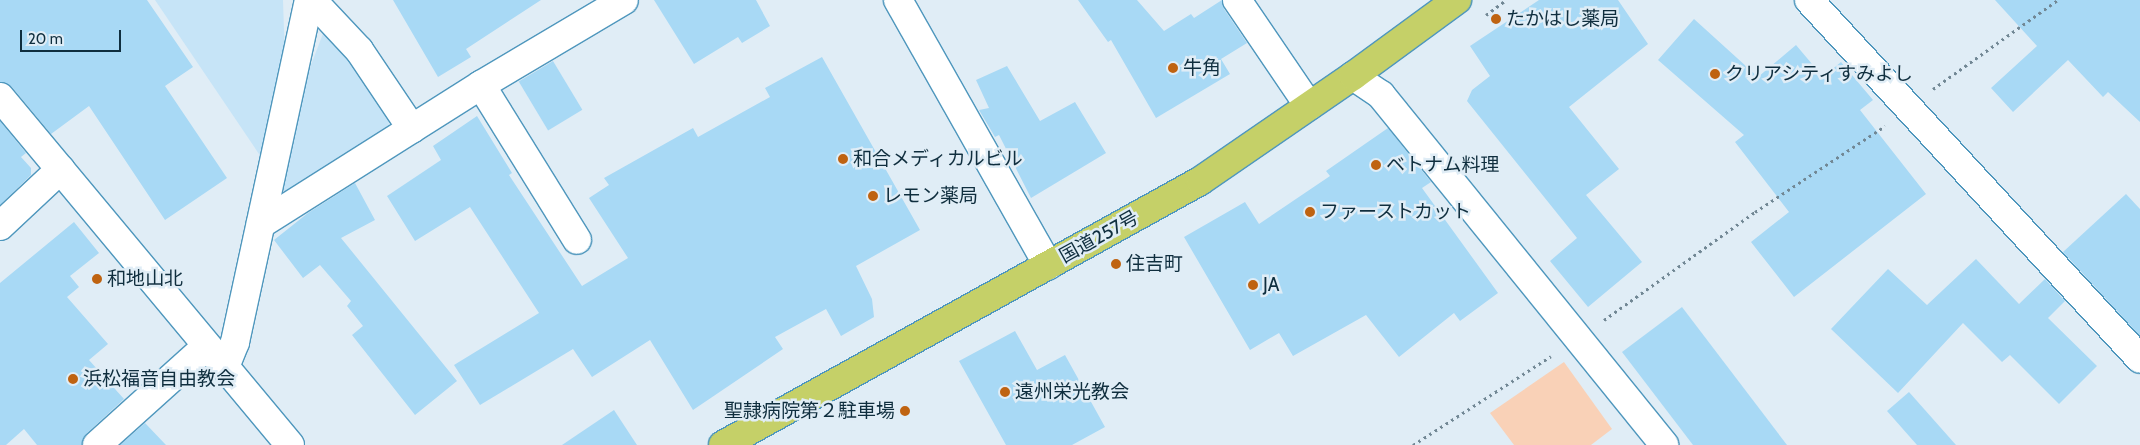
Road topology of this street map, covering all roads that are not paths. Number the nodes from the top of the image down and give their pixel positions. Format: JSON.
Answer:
{"nodes":[{"id":1,"x":310,"y":0,"type":"edge"},
{"id":2,"x":898,"y":0,"type":"edge"},
{"id":3,"x":1236,"y":0,"type":"edge"},
{"id":4,"x":1457,"y":0,"type":"edge"},
{"id":5,"x":1809,"y":0,"type":"edge"},
{"id":6,"x":609,"y":4,"type":"edge"},
{"id":7,"x":1353,"y":76,"type":"junction"},
{"id":8,"x":481,"y":85,"type":"junction"},
{"id":9,"x":0,"y":97,"type":"edge"},
{"id":10,"x":1309,"y":106,"type":"junction"},
{"id":11,"x":412,"y":129,"type":"junction"},
{"id":12,"x":61,"y":169,"type":"junction"},
{"id":13,"x":261,"y":224,"type":"junction"},
{"id":14,"x":0,"y":226,"type":"edge"},
{"id":15,"x":577,"y":240,"type":"dead end"},
{"id":16,"x":1048,"y":266,"type":"junction"},
{"id":17,"x":206,"y":347,"type":"junction"},
{"id":18,"x":2140,"y":359,"type":"edge"},
{"id":19,"x":224,"y":367,"type":"junction"},
{"id":20,"x":97,"y":445,"type":"edge"},
{"id":21,"x":290,"y":445,"type":"edge"},
{"id":22,"x":723,"y":445,"type":"edge"},
{"id":23,"x":1664,"y":445,"type":"edge"}],
"edges":[{"from":1,"to":11,"type":"street"},
{"from":1,"to":13,"type":"street"},
{"from":2,"to":16,"type":"street"},
{"from":3,"to":10,"type":"street"},
{"from":4,"to":7,"type":"highway","name":"国道257号"},
{"from":5,"to":18,"type":"street"},
{"from":6,"to":8,"type":"street"},
{"from":7,"to":10,"type":"highway","name":"国道257号"},
{"from":7,"to":23,"type":"street"},
{"from":8,"to":11,"type":"street"},
{"from":8,"to":15,"type":"street"},
{"from":9,"to":12,"type":"street"},
{"from":10,"to":16,"type":"highway","name":"国道257号"},
{"from":11,"to":13,"type":"street"},
{"from":12,"to":14,"type":"street"},
{"from":12,"to":17,"type":"street"},
{"from":13,"to":19,"type":"street"},
{"from":16,"to":22,"type":"highway","name":"国道257号"},
{"from":17,"to":19,"type":"street"},
{"from":17,"to":20,"type":"street"},
{"from":19,"to":21,"type":"street"}]}
